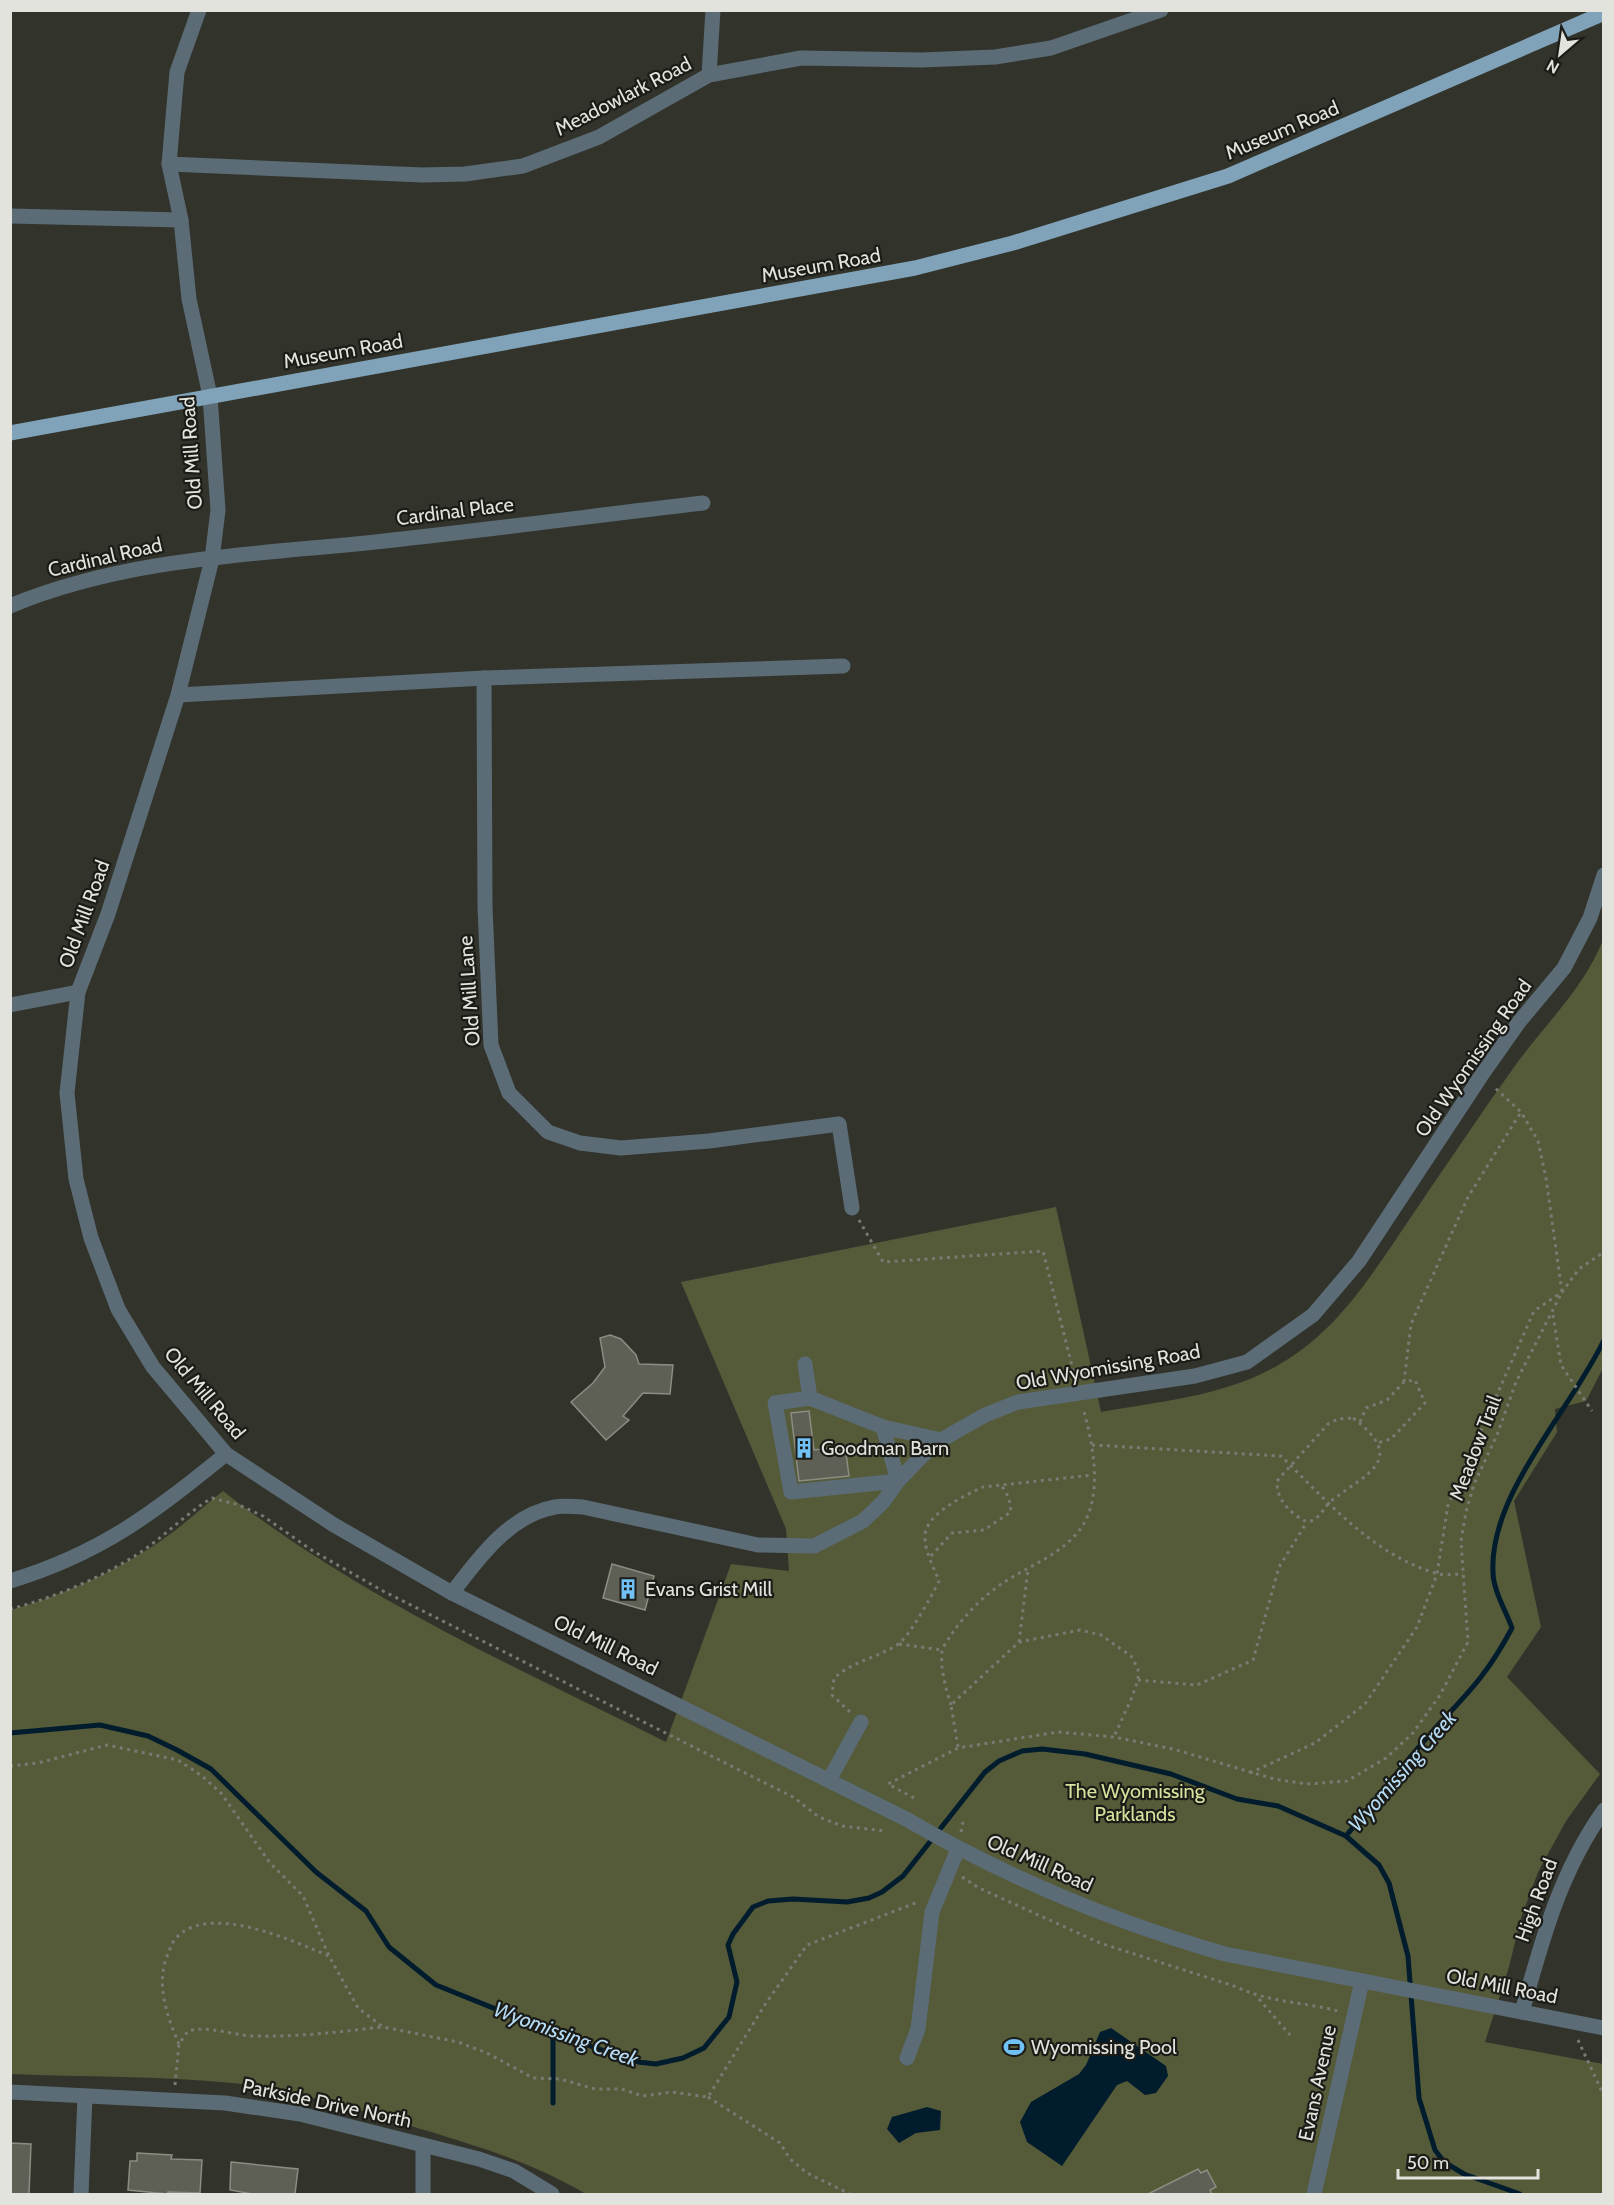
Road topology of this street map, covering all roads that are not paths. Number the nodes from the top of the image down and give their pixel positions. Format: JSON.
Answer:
{"nodes":[{"id":1,"x":199,"y":10,"type":"edge"},
{"id":2,"x":713,"y":10,"type":"edge"},
{"id":3,"x":1161,"y":10,"type":"edge"},
{"id":4,"x":1604,"y":13,"type":"edge"},
{"id":5,"x":709,"y":75,"type":"junction"},
{"id":6,"x":169,"y":165,"type":"junction"},
{"id":7,"x":10,"y":216,"type":"edge"},
{"id":8,"x":181,"y":220,"type":"junction"},
{"id":9,"x":210,"y":396,"type":"junction"},
{"id":10,"x":10,"y":433,"type":"edge"},
{"id":11,"x":703,"y":503,"type":"dead end"},
{"id":12,"x":212,"y":559,"type":"junction"},
{"id":13,"x":10,"y":606,"type":"edge"},
{"id":14,"x":843,"y":666,"type":"dead end"},
{"id":15,"x":484,"y":678,"type":"junction"},
{"id":16,"x":178,"y":695,"type":"junction"},
{"id":17,"x":1604,"y":875,"type":"edge"},
{"id":18,"x":78,"y":992,"type":"junction"},
{"id":19,"x":10,"y":1005,"type":"edge"},
{"id":20,"x":852,"y":1208,"type":"road end"},
{"id":21,"x":805,"y":1364,"type":"dead end"},
{"id":22,"x":810,"y":1398,"type":"junction"},
{"id":23,"x":883,"y":1427,"type":"junction"},
{"id":24,"x":941,"y":1440,"type":"junction"},
{"id":25,"x":226,"y":1454,"type":"junction"},
{"id":26,"x":898,"y":1481,"type":"junction"},
{"id":27,"x":10,"y":1581,"type":"edge"},
{"id":28,"x":452,"y":1593,"type":"junction"},
{"id":29,"x":861,"y":1722,"type":"road end"},
{"id":30,"x":829,"y":1780,"type":"junction"},
{"id":31,"x":1604,"y":1810,"type":"edge"},
{"id":32,"x":955,"y":1847,"type":"junction"},
{"id":33,"x":1362,"y":1981,"type":"junction"},
{"id":34,"x":1522,"y":2012,"type":"junction"},
{"id":35,"x":1604,"y":2028,"type":"edge"},
{"id":36,"x":908,"y":2058,"type":"dead end"},
{"id":37,"x":10,"y":2092,"type":"edge"},
{"id":38,"x":84,"y":2096,"type":"junction"},
{"id":39,"x":423,"y":2145,"type":"junction"},
{"id":40,"x":81,"y":2194,"type":"edge"},
{"id":41,"x":423,"y":2194,"type":"edge"},
{"id":42,"x":552,"y":2194,"type":"edge"},
{"id":43,"x":1314,"y":2194,"type":"edge"}],
"edges":[{"from":1,"to":6,"type":"street","name":"Old Mill Road"},
{"from":2,"to":5,"type":"street"},
{"from":3,"to":5,"type":"street","name":"Meadowlark Road"},
{"from":4,"to":9,"type":"main road","name":"Museum Road"},
{"from":5,"to":6,"type":"street","name":"Meadowlark Road"},
{"from":6,"to":8,"type":"street","name":"Old Mill Road"},
{"from":7,"to":8,"type":"street"},
{"from":8,"to":9,"type":"street","name":"Old Mill Road"},
{"from":9,"to":10,"type":"main road","name":"Museum Road"},
{"from":9,"to":12,"type":"street","name":"Old Mill Road"},
{"from":11,"to":12,"type":"street","name":"Cardinal Place"},
{"from":12,"to":13,"type":"street","name":"Cardinal Road"},
{"from":12,"to":16,"type":"street","name":"Old Mill Road"},
{"from":14,"to":15,"type":"street"},
{"from":15,"to":16,"type":"street"},
{"from":15,"to":20,"type":"street","name":"Old Mill Lane"},
{"from":16,"to":18,"type":"street","name":"Old Mill Road"},
{"from":17,"to":24,"type":"street","name":"Old Wyomissing Road"},
{"from":18,"to":19,"type":"street"},
{"from":18,"to":25,"type":"street","name":"Old Mill Road"},
{"from":21,"to":22,"type":"street"},
{"from":22,"to":23,"type":"street"},
{"from":22,"to":26,"type":"street"},
{"from":23,"to":24,"type":"street"},
{"from":23,"to":26,"type":"street"},
{"from":24,"to":26,"type":"street","name":"Old Wyomissing Road"},
{"from":25,"to":27,"type":"street"},
{"from":25,"to":28,"type":"street","name":"Old Mill Road"},
{"from":26,"to":28,"type":"street","name":"Old Wyomissing Road"},
{"from":28,"to":30,"type":"street","name":"Old Mill Road"},
{"from":29,"to":30,"type":"street"},
{"from":30,"to":32,"type":"street","name":"Old Mill Road"},
{"from":31,"to":34,"type":"street","name":"High Road"},
{"from":32,"to":33,"type":"street","name":"Old Mill Road"},
{"from":32,"to":36,"type":"street"},
{"from":33,"to":34,"type":"street","name":"Old Mill Road"},
{"from":33,"to":43,"type":"street","name":"Evans Avenue"},
{"from":34,"to":35,"type":"street","name":"Old Mill Road"},
{"from":37,"to":38,"type":"street","name":"Parkside Drive North"},
{"from":38,"to":39,"type":"street","name":"Parkside Drive North"},
{"from":38,"to":40,"type":"street"},
{"from":39,"to":41,"type":"street"},
{"from":39,"to":42,"type":"street","name":"Parkside Drive North"}]}
